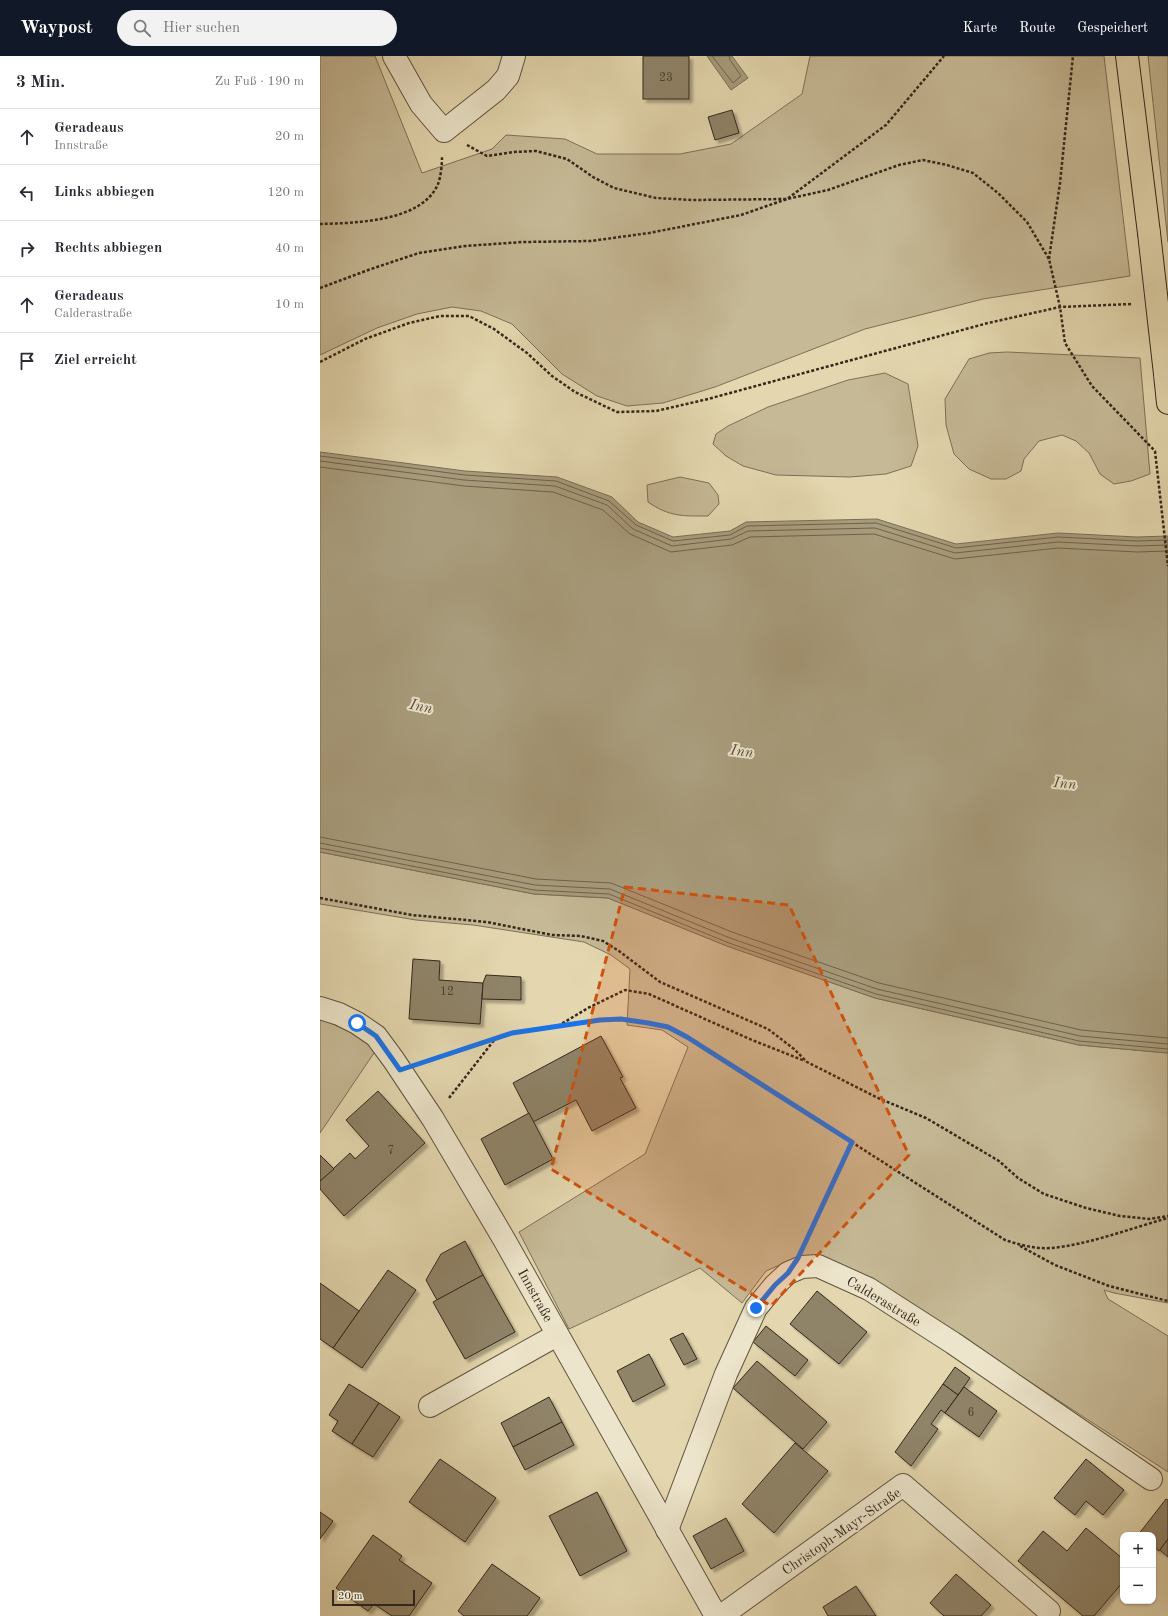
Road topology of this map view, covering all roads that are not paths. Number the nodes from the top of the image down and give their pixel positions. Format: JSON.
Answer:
{"nodes":[{"id":1,"x":394,"y":56,"type":"edge"},
{"id":2,"x":514,"y":56,"type":"edge"},
{"id":3,"x":1127,"y":56,"type":"edge"},
{"id":4,"x":1168,"y":402,"type":"edge"},
{"id":5,"x":320,"y":1008,"type":"edge"},
{"id":6,"x":558,"y":1335,"type":"junction"},
{"id":7,"x":430,"y":1406,"type":"dead end"},
{"id":8,"x":1151,"y":1479,"type":"dead end"},
{"id":9,"x":667,"y":1530,"type":"junction"},
{"id":10,"x":1049,"y":1612,"type":"dead end"},
{"id":11,"x":716,"y":1616,"type":"edge"},
{"id":12,"x":721,"y":1616,"type":"edge"}],
"edges":[{"from":1,"to":2,"type":"street"},
{"from":3,"to":4,"type":"main road","bridge":true},
{"from":5,"to":6,"type":"street","name":"Innstraße"},
{"from":6,"to":7,"type":"street"},
{"from":6,"to":9,"type":"street","name":"Innstraße"},
{"from":8,"to":9,"type":"street","name":"Calderastraße"},
{"from":9,"to":11,"type":"street","name":"Innstraße"},
{"from":10,"to":12,"type":"street","name":"Christoph-Mayr-Straße"}]}
